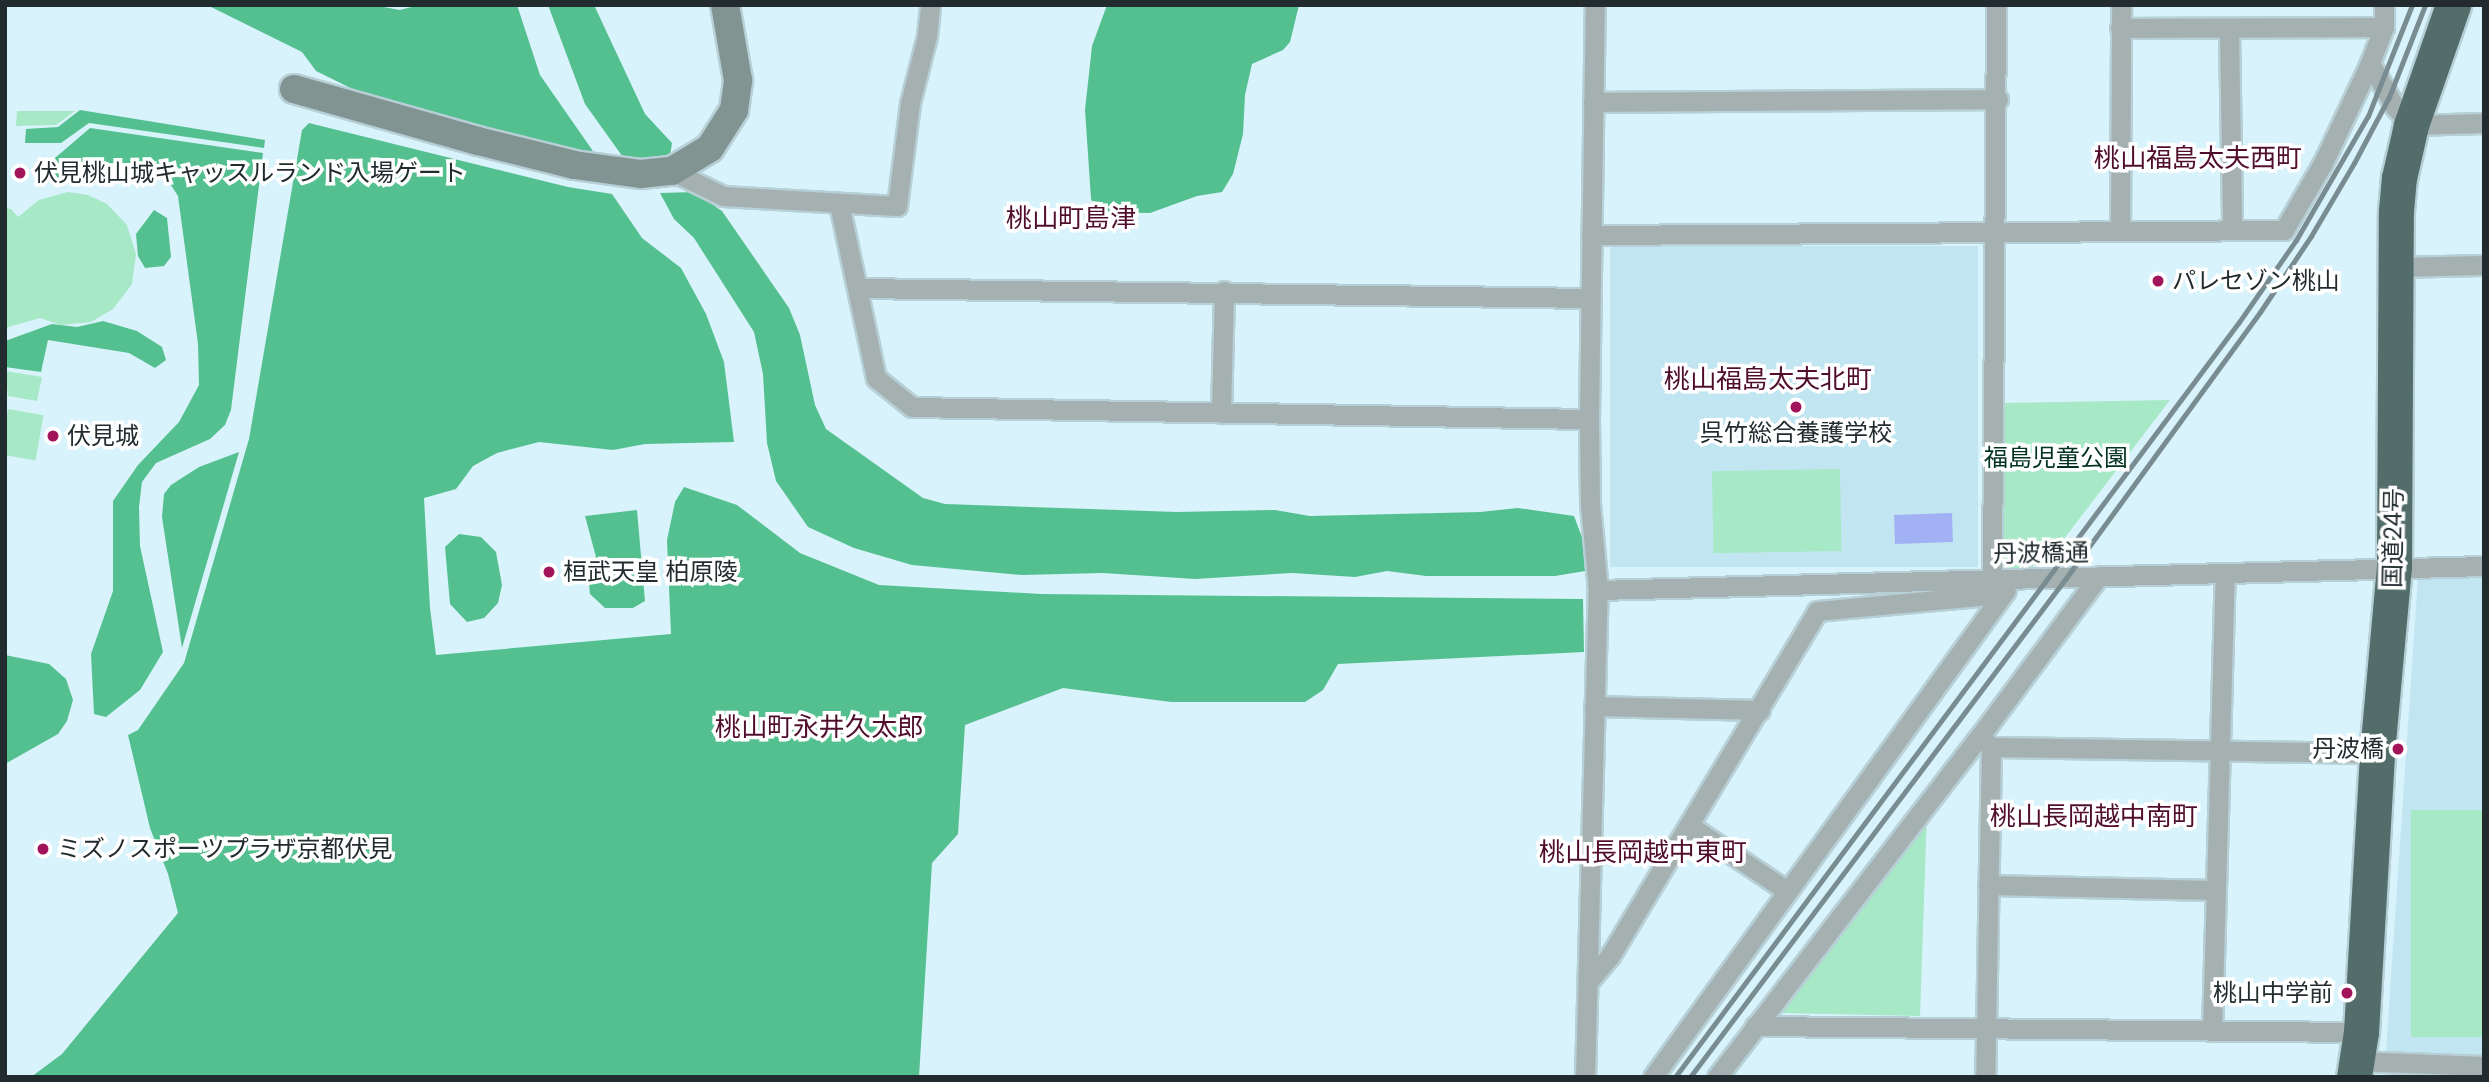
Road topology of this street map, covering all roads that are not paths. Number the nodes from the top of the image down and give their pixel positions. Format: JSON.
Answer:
{"nodes":[{"id":1,"x":725,"y":5,"type":"edge"},
{"id":2,"x":930,"y":5,"type":"edge"},
{"id":3,"x":1595,"y":5,"type":"edge"},
{"id":4,"x":1996,"y":5,"type":"edge"},
{"id":5,"x":2120,"y":5,"type":"edge"},
{"id":6,"x":2384,"y":5,"type":"edge"},
{"id":7,"x":2453,"y":5,"type":"edge"},
{"id":8,"x":2384,"y":27,"type":"junction"},
{"id":9,"x":2120,"y":28,"type":"junction"},
{"id":10,"x":2229,"y":28,"type":"junction"},
{"id":11,"x":2370,"y":64,"type":"junction"},
{"id":12,"x":294,"y":89,"type":"dead end"},
{"id":13,"x":1998,"y":99,"type":"junction"},
{"id":14,"x":1593,"y":102,"type":"junction"},
{"id":15,"x":2484,"y":123,"type":"edge"},
{"id":16,"x":2411,"y":125,"type":"junction"},
{"id":17,"x":672,"y":171,"type":"junction"},
{"id":18,"x":839,"y":204,"type":"junction"},
{"id":19,"x":2120,"y":230,"type":"junction"},
{"id":20,"x":2232,"y":230,"type":"junction"},
{"id":21,"x":1996,"y":233,"type":"junction"},
{"id":22,"x":1591,"y":235,"type":"junction"},
{"id":23,"x":2484,"y":265,"type":"edge"},
{"id":24,"x":2395,"y":267,"type":"junction"},
{"id":25,"x":857,"y":288,"type":"junction"},
{"id":26,"x":1224,"y":291,"type":"junction"},
{"id":27,"x":1590,"y":298,"type":"junction"},
{"id":28,"x":1221,"y":413,"type":"junction"},
{"id":29,"x":1589,"y":419,"type":"junction"},
{"id":30,"x":2484,"y":566,"type":"edge"},
{"id":31,"x":2395,"y":567,"type":"junction"},
{"id":32,"x":2225,"y":574,"type":"junction"},
{"id":33,"x":2098,"y":577,"type":"junction"},
{"id":34,"x":1997,"y":586,"type":"junction"},
{"id":35,"x":1598,"y":590,"type":"junction"},
{"id":36,"x":1594,"y":706,"type":"junction"},
{"id":37,"x":1760,"y":710,"type":"junction"},
{"id":38,"x":1986,"y":742,"type":"junction"},
{"id":39,"x":2219,"y":749,"type":"junction"},
{"id":40,"x":2377,"y":754,"type":"junction"},
{"id":41,"x":1690,"y":825,"type":"junction"},
{"id":42,"x":1989,"y":885,"type":"junction"},
{"id":43,"x":2215,"y":890,"type":"junction"},
{"id":44,"x":1787,"y":891,"type":"junction"},
{"id":45,"x":1588,"y":982,"type":"junction"},
{"id":46,"x":1755,"y":1026,"type":"junction"},
{"id":47,"x":1986,"y":1027,"type":"junction"},
{"id":48,"x":2212,"y":1031,"type":"junction"},
{"id":49,"x":2357,"y":1057,"type":"edge"},
{"id":50,"x":2484,"y":1066,"type":"edge"},
{"id":51,"x":1585,"y":1077,"type":"edge"},
{"id":52,"x":1653,"y":1077,"type":"edge"},
{"id":53,"x":1717,"y":1077,"type":"edge"},
{"id":54,"x":1985,"y":1077,"type":"edge"}],
"edges":[{"from":1,"to":17,"type":"street"},
{"from":2,"to":18,"type":"street"},
{"from":3,"to":14,"type":"street"},
{"from":4,"to":13,"type":"street"},
{"from":5,"to":9,"type":"street"},
{"from":6,"to":8,"type":"street"},
{"from":7,"to":16,"type":"highway","name":"国道24号"},
{"from":8,"to":10,"type":"street"},
{"from":8,"to":11,"type":"street"},
{"from":9,"to":10,"type":"street"},
{"from":9,"to":19,"type":"street"},
{"from":10,"to":20,"type":"street"},
{"from":11,"to":16,"type":"street"},
{"from":11,"to":20,"type":"street"},
{"from":12,"to":17,"type":"street"},
{"from":13,"to":14,"type":"street"},
{"from":13,"to":21,"type":"street"},
{"from":14,"to":22,"type":"street"},
{"from":15,"to":16,"type":"street"},
{"from":16,"to":24,"type":"highway","name":"国道24号"},
{"from":17,"to":18,"type":"street"},
{"from":18,"to":25,"type":"street"},
{"from":19,"to":20,"type":"street"},
{"from":19,"to":21,"type":"street"},
{"from":21,"to":22,"type":"street"},
{"from":21,"to":34,"type":"street"},
{"from":22,"to":27,"type":"street"},
{"from":23,"to":24,"type":"street"},
{"from":24,"to":31,"type":"highway","name":"国道24号"},
{"from":25,"to":26,"type":"street"},
{"from":25,"to":28,"type":"street"},
{"from":26,"to":27,"type":"street"},
{"from":26,"to":28,"type":"street"},
{"from":27,"to":29,"type":"street"},
{"from":28,"to":29,"type":"street"},
{"from":29,"to":35,"type":"street"},
{"from":30,"to":31,"type":"street","name":"丹波橋通"},
{"from":31,"to":32,"type":"street","name":"丹波橋通"},
{"from":31,"to":40,"type":"highway","name":"国道24号"},
{"from":32,"to":33,"type":"street","name":"丹波橋通"},
{"from":32,"to":39,"type":"street"},
{"from":33,"to":34,"type":"street","name":"丹波橋通"},
{"from":33,"to":38,"type":"street"},
{"from":34,"to":35,"type":"street","name":"丹波橋通"},
{"from":34,"to":37,"type":"street"},
{"from":34,"to":44,"type":"street"},
{"from":35,"to":36,"type":"street"},
{"from":36,"to":37,"type":"street"},
{"from":36,"to":45,"type":"street"},
{"from":37,"to":41,"type":"street"},
{"from":38,"to":39,"type":"street"},
{"from":38,"to":42,"type":"street"},
{"from":38,"to":46,"type":"street"},
{"from":39,"to":40,"type":"street"},
{"from":39,"to":43,"type":"street"},
{"from":40,"to":49,"type":"highway","name":"国道24号"},
{"from":41,"to":44,"type":"street"},
{"from":41,"to":45,"type":"street"},
{"from":42,"to":43,"type":"street"},
{"from":42,"to":47,"type":"street"},
{"from":43,"to":48,"type":"street"},
{"from":44,"to":52,"type":"street"},
{"from":45,"to":51,"type":"street"},
{"from":46,"to":47,"type":"street"},
{"from":46,"to":53,"type":"street"},
{"from":47,"to":48,"type":"street"},
{"from":47,"to":54,"type":"street"},
{"from":48,"to":49,"type":"street"},
{"from":49,"to":50,"type":"street"}]}
